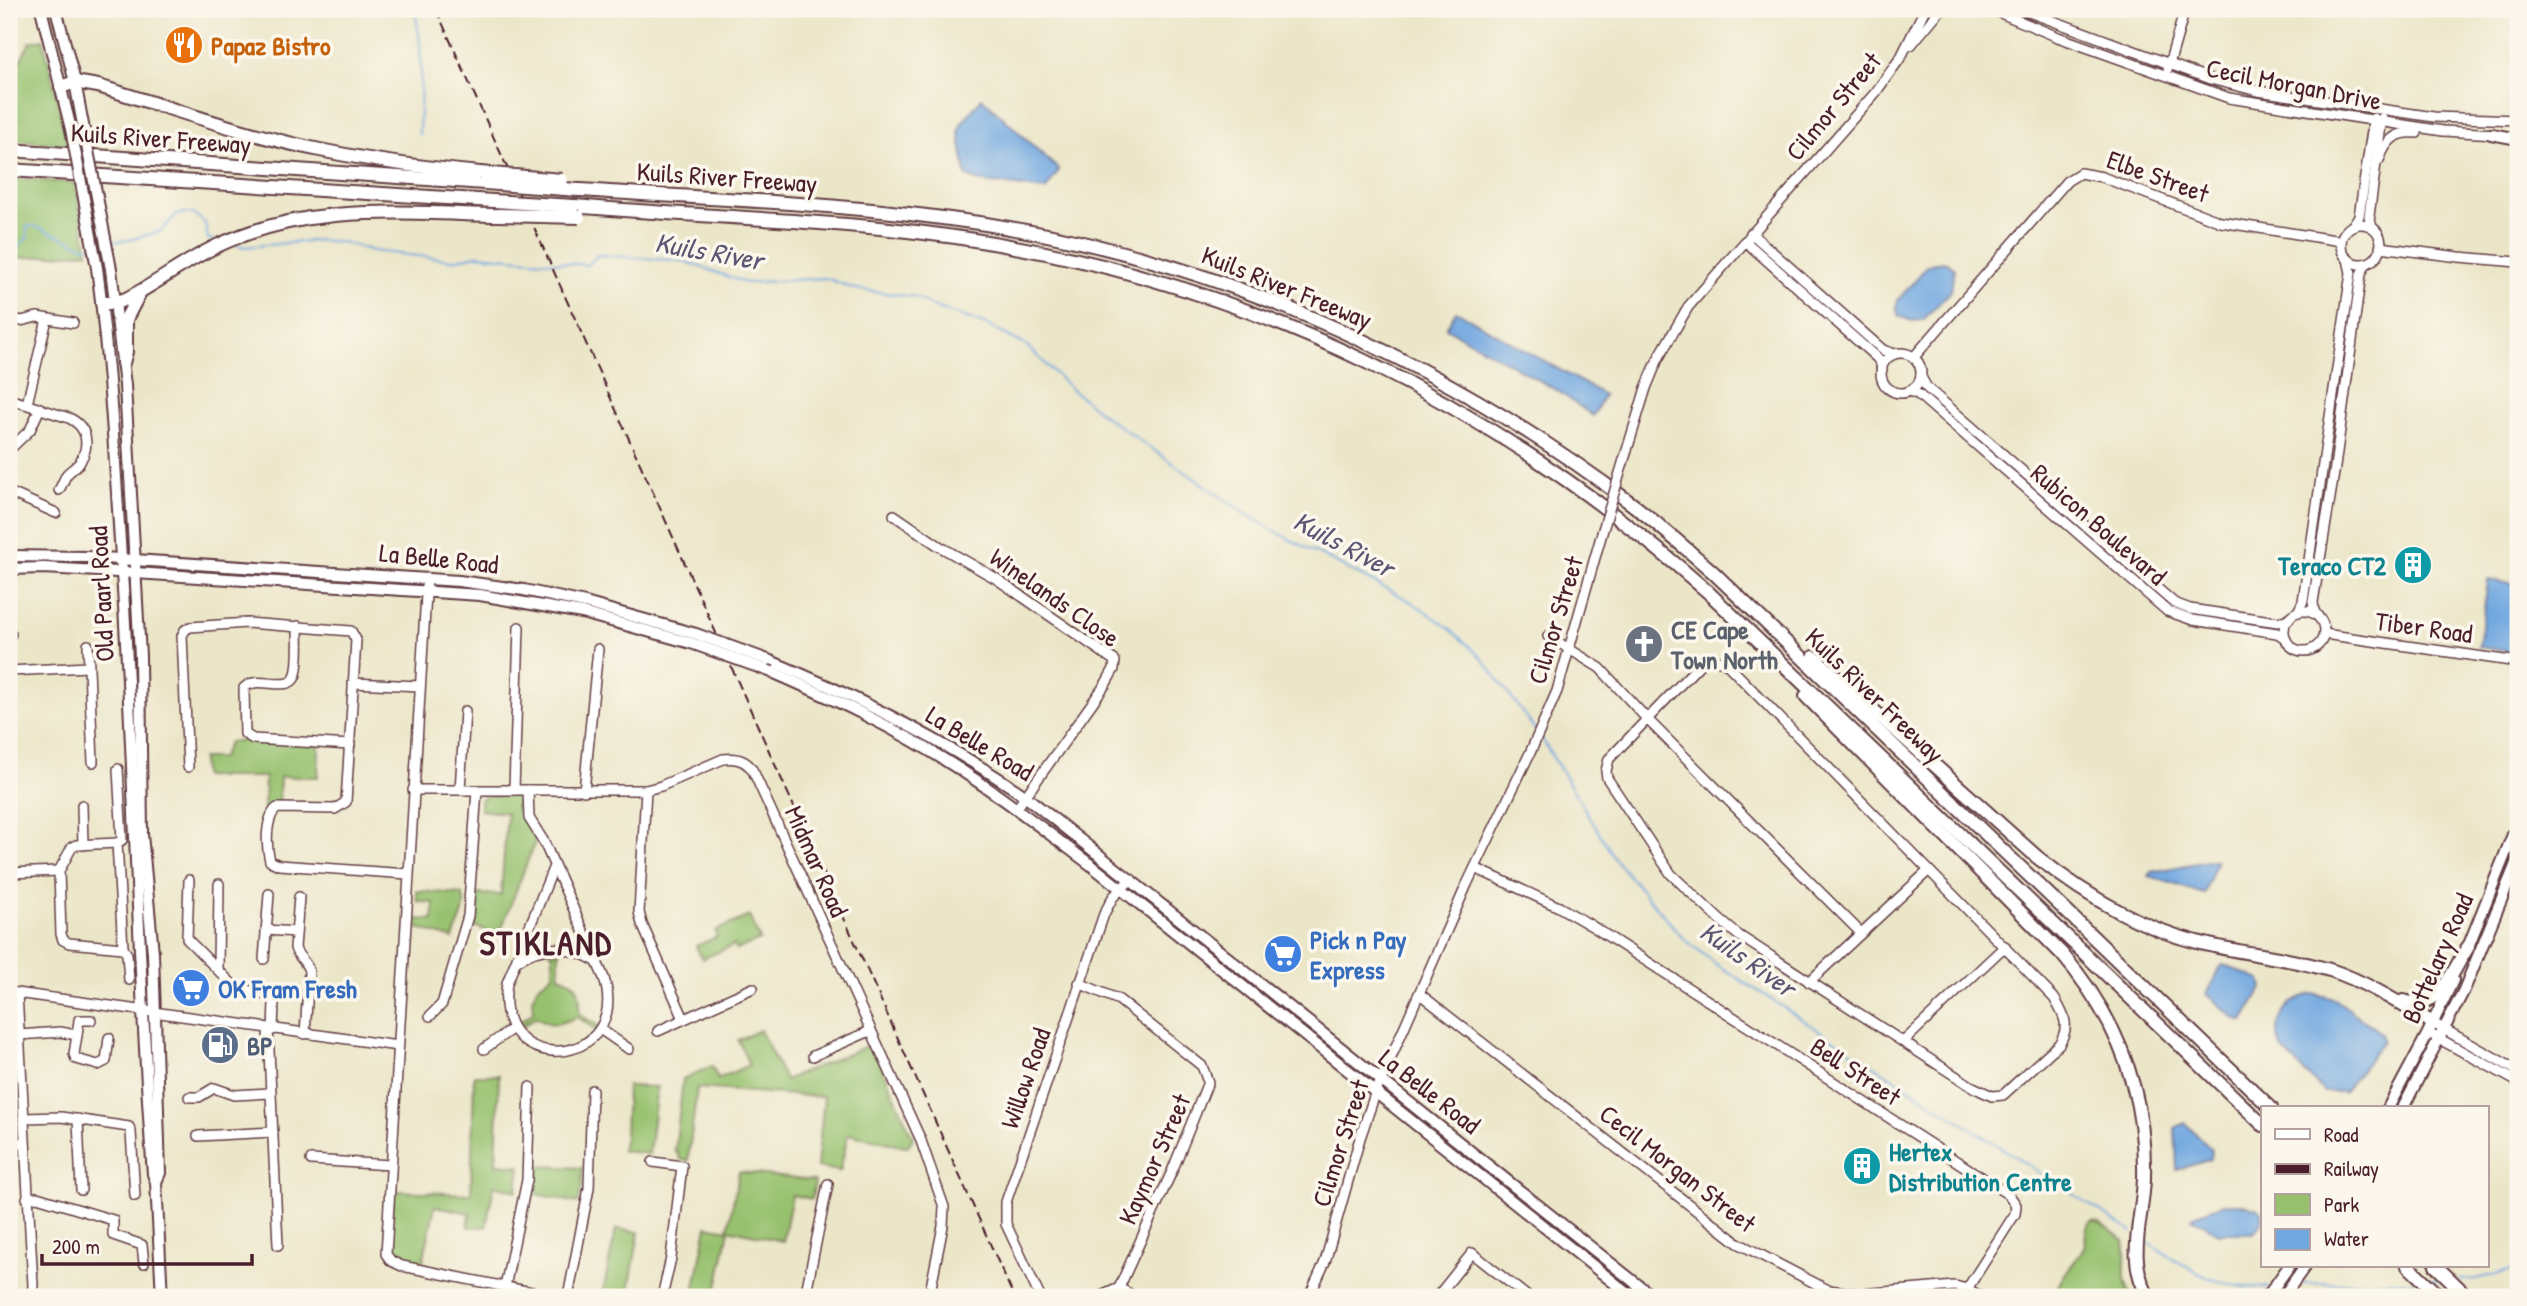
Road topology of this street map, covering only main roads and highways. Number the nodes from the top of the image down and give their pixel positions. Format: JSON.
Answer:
{"nodes":[{"id":1,"x":41,"y":9,"type":"edge"},
{"id":2,"x":56,"y":9,"type":"edge"},
{"id":3,"x":75,"y":82,"type":"junction"},
{"id":4,"x":61,"y":87,"type":"junction"},
{"id":5,"x":2491,"y":134,"type":"road end"},
{"id":6,"x":2518,"y":137,"type":"edge"},
{"id":7,"x":9,"y":150,"type":"edge"},
{"id":8,"x":9,"y":170,"type":"edge"},
{"id":9,"x":483,"y":178,"type":"junction"},
{"id":10,"x":577,"y":212,"type":"junction"},
{"id":11,"x":141,"y":292,"type":"junction"},
{"id":12,"x":102,"y":303,"type":"junction"},
{"id":13,"x":116,"y":303,"type":"junction"},
{"id":14,"x":123,"y":363,"type":"junction"},
{"id":15,"x":9,"y":556,"type":"edge"},
{"id":16,"x":121,"y":559,"type":"junction"},
{"id":17,"x":135,"y":559,"type":"junction"},
{"id":18,"x":9,"y":569,"type":"edge"},
{"id":19,"x":122,"y":572,"type":"junction"},
{"id":20,"x":135,"y":573,"type":"junction"},
{"id":21,"x":369,"y":574,"type":"junction"},
{"id":22,"x":427,"y":578,"type":"junction"},
{"id":23,"x":425,"y":591,"type":"junction"},
{"id":24,"x":480,"y":595,"type":"junction"},
{"id":25,"x":1763,"y":619,"type":"junction"},
{"id":26,"x":1750,"y":631,"type":"junction"},
{"id":27,"x":694,"y":639,"type":"junction"},
{"id":28,"x":2518,"y":822,"type":"edge"},
{"id":29,"x":2518,"y":859,"type":"edge"},
{"id":30,"x":2468,"y":947,"type":"junction"},
{"id":31,"x":2386,"y":997,"type":"junction"},
{"id":32,"x":150,"y":1012,"type":"junction"},
{"id":33,"x":2436,"y":1032,"type":"junction"},
{"id":34,"x":2269,"y":1106,"type":"edge"},
{"id":35,"x":2389,"y":1106,"type":"edge"},
{"id":36,"x":2404,"y":1106,"type":"edge"},
{"id":37,"x":2261,"y":1123,"type":"edge"},
{"id":38,"x":2288,"y":1268,"type":"edge"},
{"id":39,"x":2304,"y":1268,"type":"edge"},
{"id":40,"x":2410,"y":1268,"type":"edge"},
{"id":41,"x":2438,"y":1268,"type":"edge"},
{"id":42,"x":2439,"y":1295,"type":"edge"},
{"id":43,"x":162,"y":1297,"type":"edge"},
{"id":44,"x":1632,"y":1297,"type":"edge"},
{"id":45,"x":1653,"y":1297,"type":"edge"},
{"id":46,"x":2149,"y":1297,"type":"edge"},
{"id":47,"x":2267,"y":1297,"type":"edge"},
{"id":48,"x":2283,"y":1297,"type":"edge"},
{"id":49,"x":2467,"y":1297,"type":"edge"}],
"edges":[{"from":1,"to":4,"type":"main road","name":"Old Paarl Road"},
{"from":2,"to":3,"type":"main road","name":"Old Paarl Road"},
{"from":3,"to":4,"type":"highway"},
{"from":3,"to":9,"type":"highway"},
{"from":3,"to":13,"type":"main road","name":"Old Paarl Road","bridge":true},
{"from":4,"to":12,"type":"main road","name":"Old Paarl Road","bridge":true},
{"from":5,"to":6,"type":"main road"},
{"from":7,"to":9,"type":"highway","name":"Kuils River Freeway"},
{"from":8,"to":10,"type":"highway","name":"Kuils River Freeway","bridge":true},
{"from":9,"to":25,"type":"highway","name":"Kuils River Freeway","bridge":true},
{"from":10,"to":11,"type":"highway","bridge":true},
{"from":10,"to":26,"type":"highway","name":"Kuils River Freeway"},
{"from":11,"to":13,"type":"highway"},
{"from":11,"to":14,"type":"highway"},
{"from":12,"to":13,"type":"highway"},
{"from":12,"to":16,"type":"main road","name":"Old Paarl Road"},
{"from":13,"to":14,"type":"main road","name":"Old Paarl Road"},
{"from":14,"to":17,"type":"main road","name":"Old Paarl Road"},
{"from":15,"to":16,"type":"main road","name":"La Belle Road"},
{"from":16,"to":17,"type":"main road","name":"La Belle Road"},
{"from":16,"to":19,"type":"main road","name":"Old Paarl Road"},
{"from":17,"to":20,"type":"main road","name":"Old Paarl Road"},
{"from":17,"to":21,"type":"main road","name":"La Belle Road"},
{"from":18,"to":19,"type":"main road","name":"La Belle Road"},
{"from":19,"to":20,"type":"main road","name":"La Belle Road"},
{"from":19,"to":32,"type":"main road","name":"Old Paarl Road"},
{"from":20,"to":23,"type":"main road","name":"La Belle Road"},
{"from":20,"to":32,"type":"main road","name":"Old Paarl Road"},
{"from":21,"to":22,"type":"main road","name":"La Belle Road"},
{"from":21,"to":23,"type":"main road"},
{"from":22,"to":24,"type":"main road"},
{"from":22,"to":27,"type":"main road","name":"La Belle Road"},
{"from":23,"to":24,"type":"main road","name":"La Belle Road"},
{"from":24,"to":27,"type":"main road","name":"La Belle Road"},
{"from":25,"to":31,"type":"highway"},
{"from":25,"to":34,"type":"highway","name":"Kuils River Freeway"},
{"from":26,"to":37,"type":"highway","name":"Kuils River Freeway"},
{"from":26,"to":46,"type":"highway"},
{"from":27,"to":44,"type":"main road","name":"La Belle Road","bridge":true},
{"from":27,"to":45,"type":"main road","name":"La Belle Road","bridge":true},
{"from":28,"to":30,"type":"main road","name":"Bottelary Road"},
{"from":29,"to":33,"type":"main road","name":"Bottelary Road"},
{"from":30,"to":31,"type":"highway"},
{"from":30,"to":33,"type":"main road","name":"Bottelary Road"},
{"from":31,"to":33,"type":"highway"},
{"from":32,"to":43,"type":"main road","name":"Old Paarl Road"},
{"from":33,"to":35,"type":"main road","name":"Bottelary Road"},
{"from":33,"to":36,"type":"main road","name":"Bottelary Road"},
{"from":38,"to":47,"type":"main road"},
{"from":39,"to":48,"type":"main road"},
{"from":40,"to":42,"type":"highway"},
{"from":41,"to":49,"type":"highway"}]}
